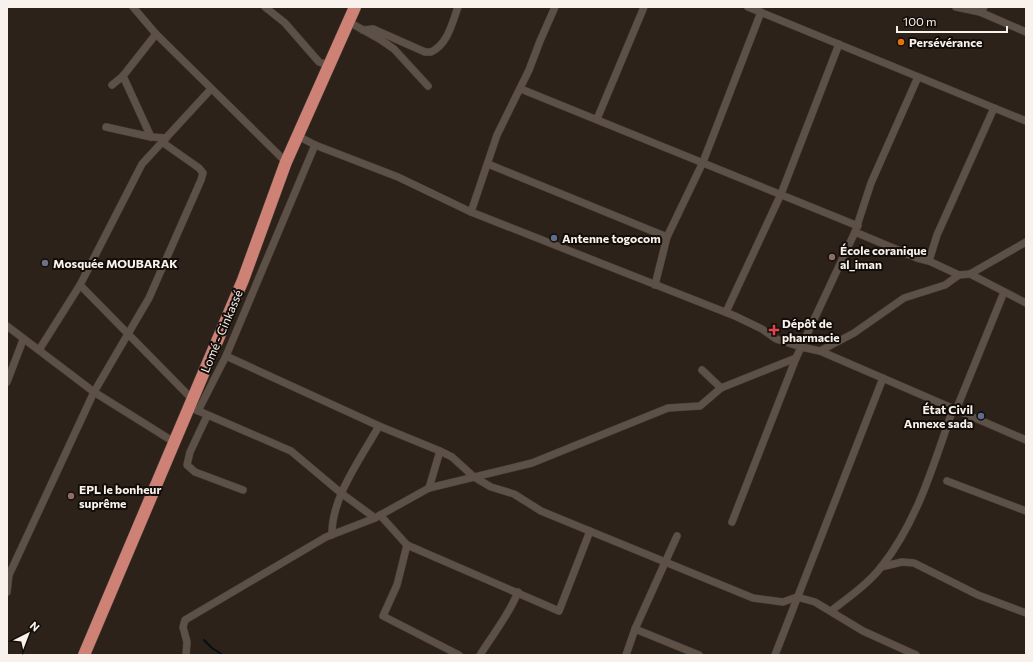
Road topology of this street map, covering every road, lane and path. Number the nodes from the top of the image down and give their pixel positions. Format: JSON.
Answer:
{"nodes":[{"id":1,"x":133,"y":7,"type":"edge"},
{"id":2,"x":265,"y":7,"type":"edge"},
{"id":3,"x":355,"y":7,"type":"edge"},
{"id":4,"x":458,"y":7,"type":"edge"},
{"id":5,"x":555,"y":7,"type":"edge"},
{"id":6,"x":644,"y":7,"type":"edge"},
{"id":7,"x":748,"y":7,"type":"edge"},
{"id":8,"x":956,"y":7,"type":"edge"},
{"id":9,"x":982,"y":10,"type":"edge"},
{"id":10,"x":761,"y":12,"type":"junction"},
{"id":11,"x":349,"y":22,"type":"junction"},
{"id":12,"x":363,"y":30,"type":"junction"},
{"id":13,"x":1026,"y":32,"type":"edge"},
{"id":14,"x":156,"y":34,"type":"junction"},
{"id":15,"x":839,"y":44,"type":"junction"},
{"id":16,"x":331,"y":66,"type":"junction"},
{"id":17,"x":123,"y":76,"type":"junction"},
{"id":18,"x":918,"y":77,"type":"junction"},
{"id":19,"x":112,"y":84,"type":"dead end"},
{"id":20,"x":428,"y":86,"type":"dead end"},
{"id":21,"x":211,"y":89,"type":"junction"},
{"id":22,"x":520,"y":89,"type":"junction"},
{"id":23,"x":994,"y":108,"type":"junction"},
{"id":24,"x":597,"y":119,"type":"junction"},
{"id":25,"x":1026,"y":121,"type":"edge"},
{"id":26,"x":106,"y":127,"type":"dead end"},
{"id":27,"x":298,"y":136,"type":"junction"},
{"id":28,"x":150,"y":137,"type":"junction"},
{"id":29,"x":164,"y":140,"type":"junction"},
{"id":30,"x":315,"y":145,"type":"junction"},
{"id":31,"x":286,"y":162,"type":"junction"},
{"id":32,"x":703,"y":162,"type":"junction"},
{"id":33,"x":488,"y":164,"type":"junction"},
{"id":34,"x":780,"y":194,"type":"junction"},
{"id":35,"x":471,"y":212,"type":"junction"},
{"id":36,"x":857,"y":229,"type":"junction"},
{"id":37,"x":667,"y":237,"type":"junction"},
{"id":38,"x":1026,"y":242,"type":"edge"},
{"id":39,"x":929,"y":261,"type":"junction"},
{"id":40,"x":970,"y":274,"type":"junction"},
{"id":41,"x":959,"y":275,"type":"junction"},
{"id":42,"x":243,"y":280,"type":"junction"},
{"id":43,"x":80,"y":285,"type":"junction"},
{"id":44,"x":655,"y":285,"type":"junction"},
{"id":45,"x":253,"y":292,"type":"junction"},
{"id":46,"x":1004,"y":292,"type":"junction"},
{"id":47,"x":1026,"y":303,"type":"edge"},
{"id":48,"x":726,"y":312,"type":"junction"},
{"id":49,"x":7,"y":326,"type":"edge"},
{"id":50,"x":128,"y":336,"type":"junction"},
{"id":51,"x":23,"y":340,"type":"junction"},
{"id":52,"x":802,"y":347,"type":"junction"},
{"id":53,"x":39,"y":350,"type":"junction"},
{"id":54,"x":820,"y":351,"type":"junction"},
{"id":55,"x":226,"y":356,"type":"junction"},
{"id":56,"x":796,"y":358,"type":"junction"},
{"id":57,"x":702,"y":370,"type":"dead end"},
{"id":58,"x":883,"y":378,"type":"junction"},
{"id":59,"x":7,"y":382,"type":"edge"},
{"id":60,"x":721,"y":388,"type":"junction"},
{"id":61,"x":94,"y":392,"type":"junction"},
{"id":62,"x":193,"y":406,"type":"junction"},
{"id":63,"x":955,"y":410,"type":"junction"},
{"id":64,"x":207,"y":416,"type":"junction"},
{"id":65,"x":379,"y":426,"type":"junction"},
{"id":66,"x":1026,"y":440,"type":"edge"},
{"id":67,"x":174,"y":442,"type":"junction"},
{"id":68,"x":440,"y":451,"type":"junction"},
{"id":69,"x":474,"y":477,"type":"junction"},
{"id":70,"x":946,"y":481,"type":"dead end"},
{"id":71,"x":429,"y":488,"type":"junction"},
{"id":72,"x":243,"y":490,"type":"dead end"},
{"id":73,"x":341,"y":493,"type":"junction"},
{"id":74,"x":1026,"y":511,"type":"edge"},
{"id":75,"x":378,"y":517,"type":"junction"},
{"id":76,"x":732,"y":522,"type":"dead end"},
{"id":77,"x":590,"y":531,"type":"junction"},
{"id":78,"x":332,"y":535,"type":"junction"},
{"id":79,"x":677,"y":536,"type":"dead end"},
{"id":80,"x":407,"y":544,"type":"junction"},
{"id":81,"x":666,"y":563,"type":"junction"},
{"id":82,"x":881,"y":567,"type":"junction"},
{"id":83,"x":7,"y":592,"type":"edge"},
{"id":84,"x":518,"y":592,"type":"junction"},
{"id":85,"x":797,"y":597,"type":"junction"},
{"id":86,"x":832,"y":611,"type":"junction"},
{"id":87,"x":1026,"y":613,"type":"edge"},
{"id":88,"x":635,"y":629,"type":"junction"},
{"id":89,"x":84,"y":655,"type":"edge"},
{"id":90,"x":186,"y":655,"type":"edge"},
{"id":91,"x":459,"y":655,"type":"edge"},
{"id":92,"x":480,"y":655,"type":"edge"},
{"id":93,"x":626,"y":655,"type":"edge"},
{"id":94,"x":699,"y":655,"type":"edge"},
{"id":95,"x":775,"y":655,"type":"edge"},
{"id":96,"x":916,"y":655,"type":"edge"}],
"edges":[{"from":1,"to":14,"type":"street"},
{"from":2,"to":16,"type":"street"},
{"from":3,"to":11,"type":"highway","name":"Lomé - Cinkassé"},
{"from":4,"to":12,"type":"street"},
{"from":5,"to":22,"type":"street"},
{"from":6,"to":24,"type":"street"},
{"from":7,"to":10,"type":"street"},
{"from":8,"to":9,"type":"street"},
{"from":9,"to":13,"type":"street"},
{"from":10,"to":15,"type":"street"},
{"from":10,"to":32,"type":"street"},
{"from":11,"to":12,"type":"street"},
{"from":11,"to":16,"type":"highway","name":"Lomé - Cinkassé"},
{"from":12,"to":20,"type":"street"},
{"from":14,"to":17,"type":"street"},
{"from":14,"to":21,"type":"street"},
{"from":15,"to":18,"type":"street"},
{"from":15,"to":34,"type":"street"},
{"from":16,"to":27,"type":"highway","name":"Lomé - Cinkassé"},
{"from":17,"to":19,"type":"street"},
{"from":17,"to":28,"type":"street"},
{"from":18,"to":23,"type":"street"},
{"from":18,"to":36,"type":"street"},
{"from":21,"to":29,"type":"street"},
{"from":21,"to":31,"type":"street"},
{"from":22,"to":24,"type":"street"},
{"from":22,"to":33,"type":"street"},
{"from":23,"to":25,"type":"street"},
{"from":23,"to":39,"type":"street"},
{"from":24,"to":32,"type":"street"},
{"from":26,"to":28,"type":"street"},
{"from":27,"to":30,"type":"street"},
{"from":27,"to":31,"type":"highway","name":"Lomé - Cinkassé"},
{"from":28,"to":29,"type":"street"},
{"from":29,"to":43,"type":"street"},
{"from":29,"to":50,"type":"street"},
{"from":30,"to":35,"type":"street"},
{"from":30,"to":45,"type":"street"},
{"from":31,"to":42,"type":"highway","name":"Lomé - Cinkassé"},
{"from":32,"to":34,"type":"street"},
{"from":32,"to":37,"type":"street"},
{"from":33,"to":35,"type":"street"},
{"from":33,"to":37,"type":"street"},
{"from":34,"to":36,"type":"street"},
{"from":34,"to":48,"type":"street"},
{"from":35,"to":44,"type":"street"},
{"from":36,"to":39,"type":"street"},
{"from":36,"to":52,"type":"street"},
{"from":37,"to":44,"type":"street"},
{"from":38,"to":40,"type":"street"},
{"from":39,"to":41,"type":"street"},
{"from":40,"to":41,"type":"street"},
{"from":40,"to":46,"type":"street"},
{"from":41,"to":54,"type":"street"},
{"from":42,"to":45,"type":"street"},
{"from":42,"to":62,"type":"highway","name":"Lomé - Cinkassé"},
{"from":43,"to":50,"type":"street"},
{"from":43,"to":53,"type":"street"},
{"from":44,"to":48,"type":"street"},
{"from":45,"to":55,"type":"street"},
{"from":46,"to":47,"type":"street"},
{"from":46,"to":63,"type":"street"},
{"from":48,"to":52,"type":"street"},
{"from":49,"to":51,"type":"street"},
{"from":50,"to":61,"type":"street"},
{"from":50,"to":62,"type":"street"},
{"from":51,"to":53,"type":"street"},
{"from":51,"to":59,"type":"street"},
{"from":52,"to":54,"type":"street"},
{"from":52,"to":56,"type":"street"},
{"from":53,"to":61,"type":"street"},
{"from":54,"to":58,"type":"street"},
{"from":55,"to":62,"type":"street"},
{"from":55,"to":65,"type":"street"},
{"from":56,"to":60,"type":"street"},
{"from":56,"to":76,"type":"street"},
{"from":57,"to":60,"type":"street"},
{"from":58,"to":63,"type":"street"},
{"from":58,"to":85,"type":"street"},
{"from":60,"to":69,"type":"street"},
{"from":61,"to":67,"type":"street"},
{"from":61,"to":83,"type":"street"},
{"from":62,"to":64,"type":"street"},
{"from":62,"to":67,"type":"highway","name":"Lomé - Cinkassé"},
{"from":63,"to":66,"type":"street"},
{"from":63,"to":82,"type":"street"},
{"from":64,"to":72,"type":"street"},
{"from":64,"to":73,"type":"street"},
{"from":65,"to":68,"type":"street"},
{"from":65,"to":73,"type":"street"},
{"from":67,"to":89,"type":"highway","name":"Lomé - Cinkassé"},
{"from":68,"to":69,"type":"street"},
{"from":68,"to":71,"type":"street"},
{"from":69,"to":71,"type":"street"},
{"from":69,"to":77,"type":"street"},
{"from":70,"to":74,"type":"street"},
{"from":71,"to":75,"type":"street"},
{"from":73,"to":75,"type":"street"},
{"from":73,"to":78,"type":"street"},
{"from":75,"to":78,"type":"street"},
{"from":75,"to":80,"type":"street"},
{"from":77,"to":81,"type":"street"},
{"from":77,"to":84,"type":"street"},
{"from":78,"to":90,"type":"street"},
{"from":79,"to":81,"type":"street"},
{"from":80,"to":84,"type":"street"},
{"from":80,"to":91,"type":"street"},
{"from":81,"to":85,"type":"street"},
{"from":81,"to":88,"type":"street"},
{"from":82,"to":86,"type":"street"},
{"from":82,"to":87,"type":"street"},
{"from":84,"to":92,"type":"street"},
{"from":85,"to":86,"type":"street"},
{"from":85,"to":95,"type":"street"},
{"from":86,"to":96,"type":"street"},
{"from":88,"to":93,"type":"street"},
{"from":88,"to":94,"type":"street"}]}
